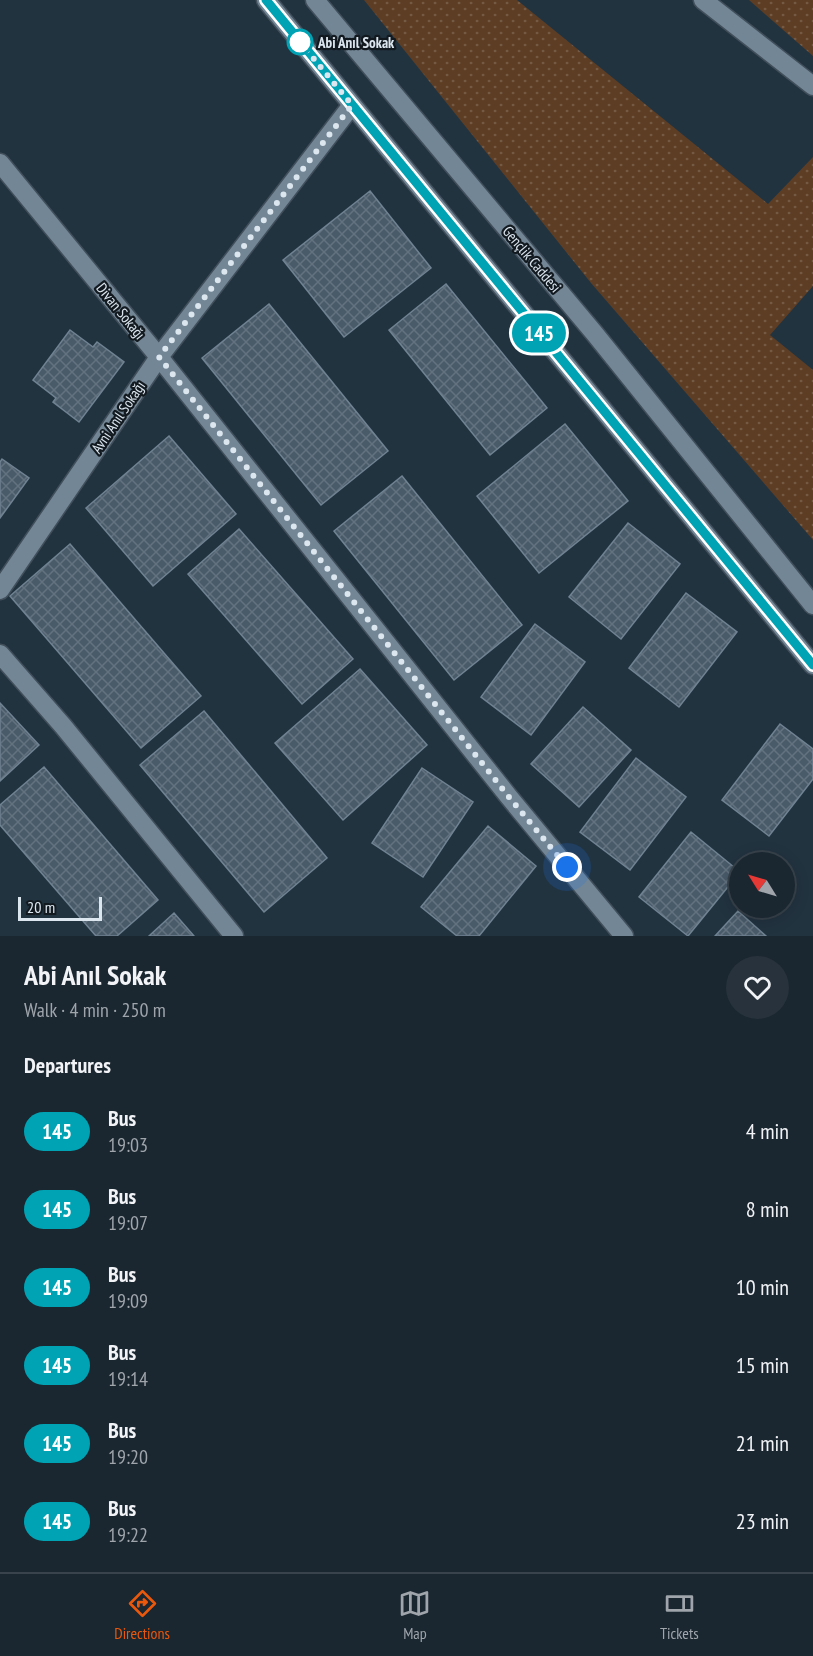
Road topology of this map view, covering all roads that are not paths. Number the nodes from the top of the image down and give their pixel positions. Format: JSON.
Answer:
{"nodes":[{"id":1,"x":266,"y":0,"type":"edge"},
{"id":2,"x":315,"y":0,"type":"edge"},
{"id":3,"x":703,"y":0,"type":"edge"},
{"id":4,"x":813,"y":86,"type":"edge"},
{"id":5,"x":352,"y":105,"type":"junction"},
{"id":6,"x":0,"y":163,"type":"edge"},
{"id":7,"x":159,"y":357,"type":"junction"},
{"id":8,"x":0,"y":590,"type":"edge"},
{"id":9,"x":813,"y":605,"type":"edge"},
{"id":10,"x":0,"y":654,"type":"edge"},
{"id":11,"x":813,"y":665,"type":"edge"},
{"id":12,"x":234,"y":936,"type":"edge"},
{"id":13,"x":624,"y":936,"type":"edge"}],
"edges":[{"from":1,"to":5,"type":"street"},
{"from":2,"to":9,"type":"street","name":"Gençlik Caddesi"},
{"from":3,"to":4,"type":"street"},
{"from":5,"to":7,"type":"street","name":"Avni Anıl Sokağı"},
{"from":5,"to":11,"type":"street"},
{"from":6,"to":7,"type":"street","name":"Divan Sokağı"},
{"from":7,"to":8,"type":"street","name":"Avni Anıl Sokağı"},
{"from":7,"to":13,"type":"street","name":"Divan Sokağı"},
{"from":10,"to":12,"type":"street"}]}
